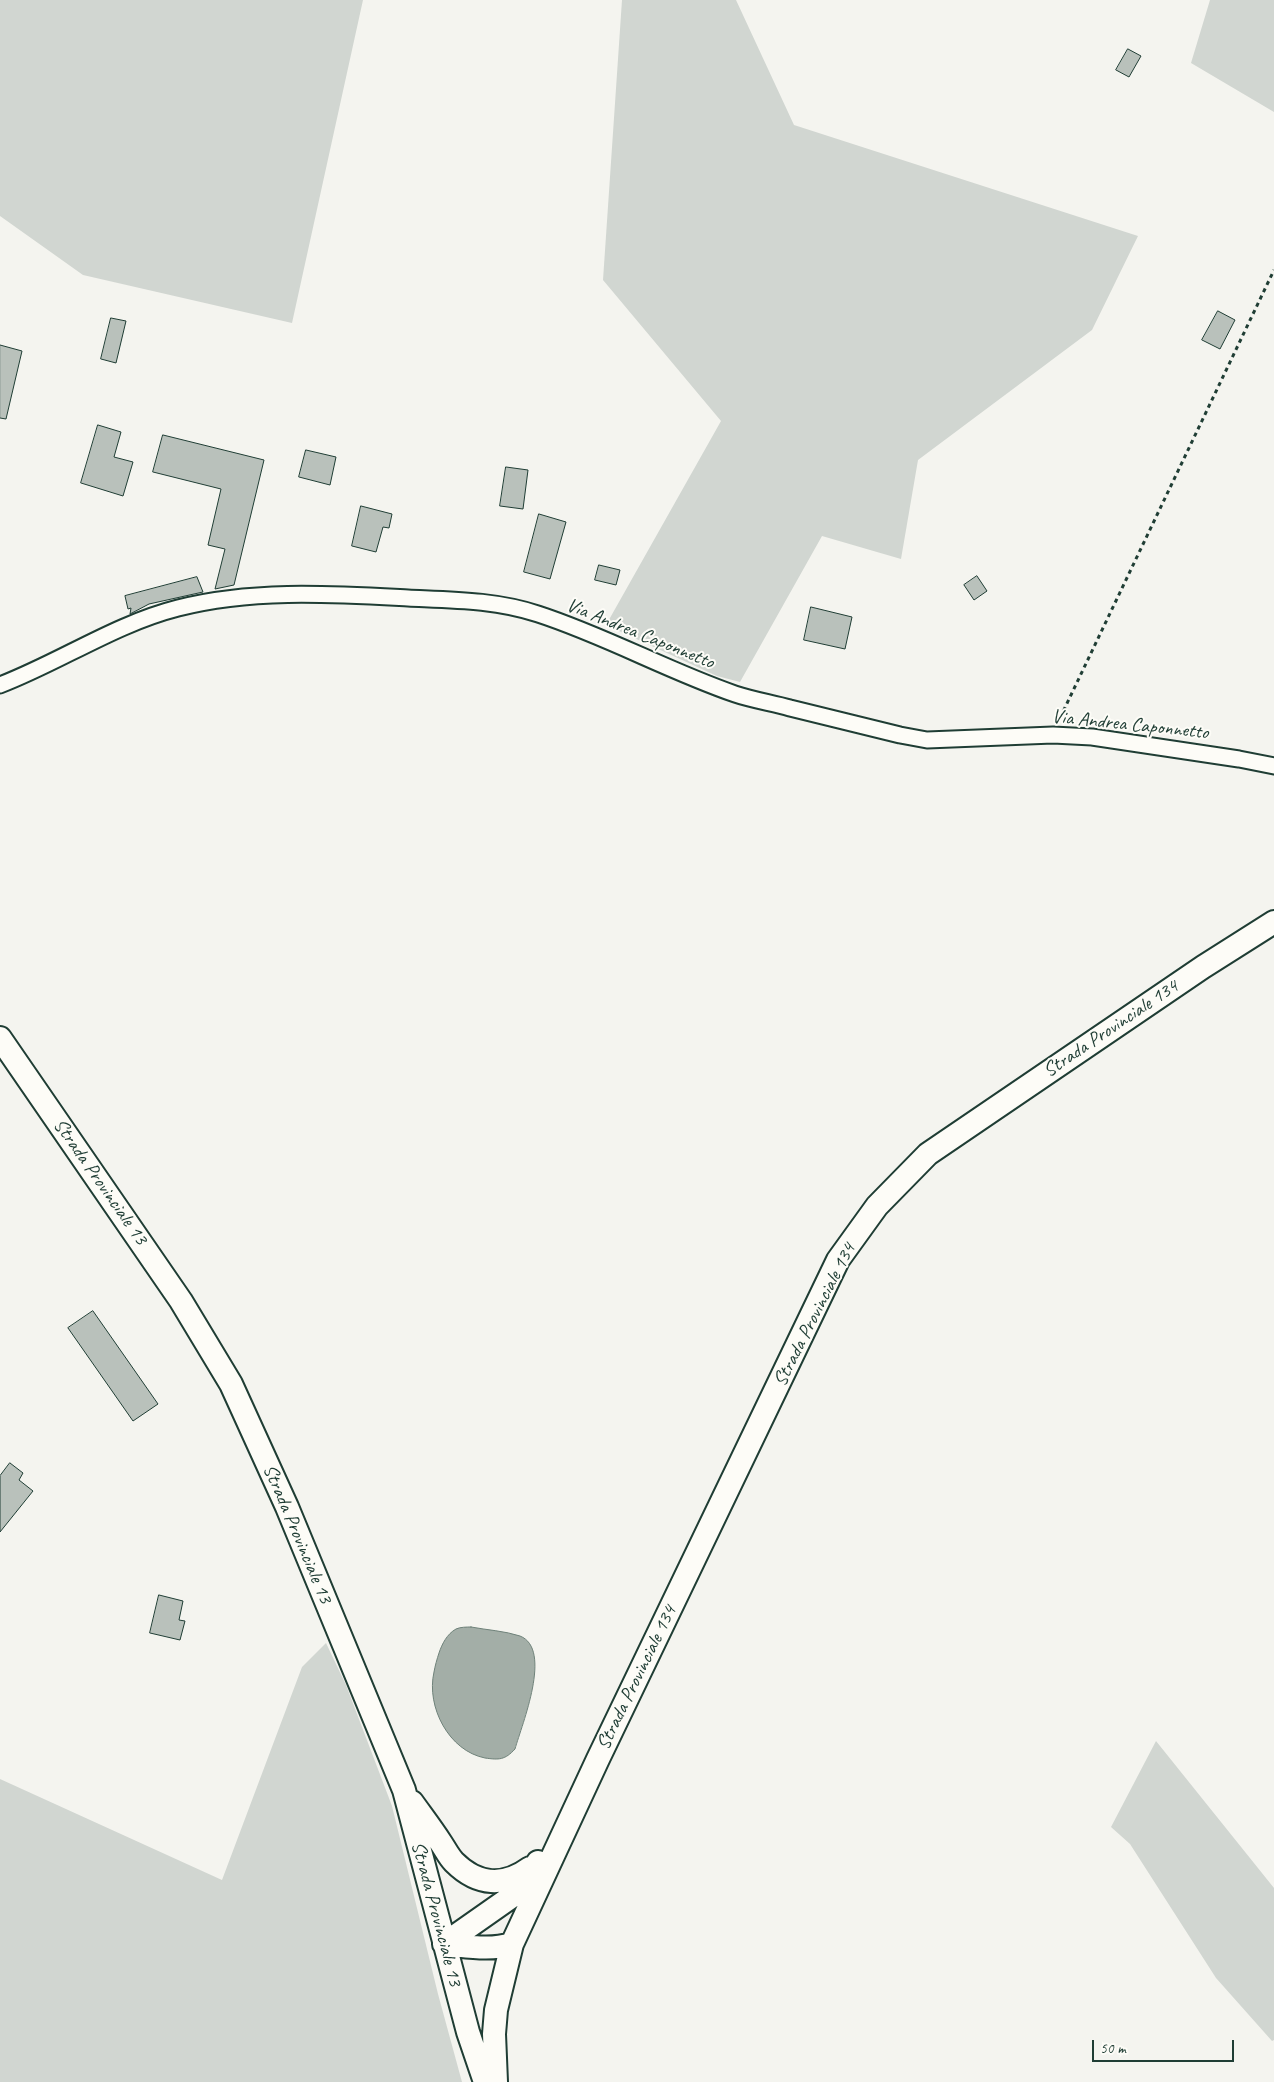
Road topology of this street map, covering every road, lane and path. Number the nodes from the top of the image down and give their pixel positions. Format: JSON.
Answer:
{"nodes":[{"id":1,"x":1274,"y":270,"type":"edge"},
{"id":2,"x":0,"y":685,"type":"edge"},
{"id":3,"x":1052,"y":735,"type":"junction"},
{"id":4,"x":1274,"y":766,"type":"edge"},
{"id":5,"x":1274,"y":922,"type":"edge"},
{"id":6,"x":0,"y":1038,"type":"edge"},
{"id":7,"x":598,"y":1759,"type":"junction"},
{"id":8,"x":404,"y":1790,"type":"junction"},
{"id":9,"x":539,"y":1861,"type":"junction"},
{"id":10,"x":444,"y":1944,"type":"junction"},
{"id":11,"x":512,"y":1944,"type":"junction"},
{"id":12,"x":484,"y":2082,"type":"edge"},
{"id":13,"x":496,"y":2082,"type":"edge"}],
"edges":[{"from":1,"to":3,"type":"path"},
{"from":2,"to":3,"type":"street","name":"Via Andrea Caponnetto"},
{"from":3,"to":4,"type":"street","name":"Via Andrea Caponnetto"},
{"from":5,"to":7,"type":"main road","name":"Strada Provinciale 134"},
{"from":6,"to":8,"type":"main road","name":"Strada Provinciale 13"},
{"from":7,"to":9,"type":"main road"},
{"from":7,"to":11,"type":"main road"},
{"from":8,"to":9,"type":"main road"},
{"from":8,"to":10,"type":"main road","name":"Strada Provinciale 13"},
{"from":9,"to":10,"type":"main road"},
{"from":10,"to":11,"type":"main road"},
{"from":10,"to":12,"type":"main road","name":"Strada Provinciale 13"},
{"from":11,"to":13,"type":"main road"}]}
